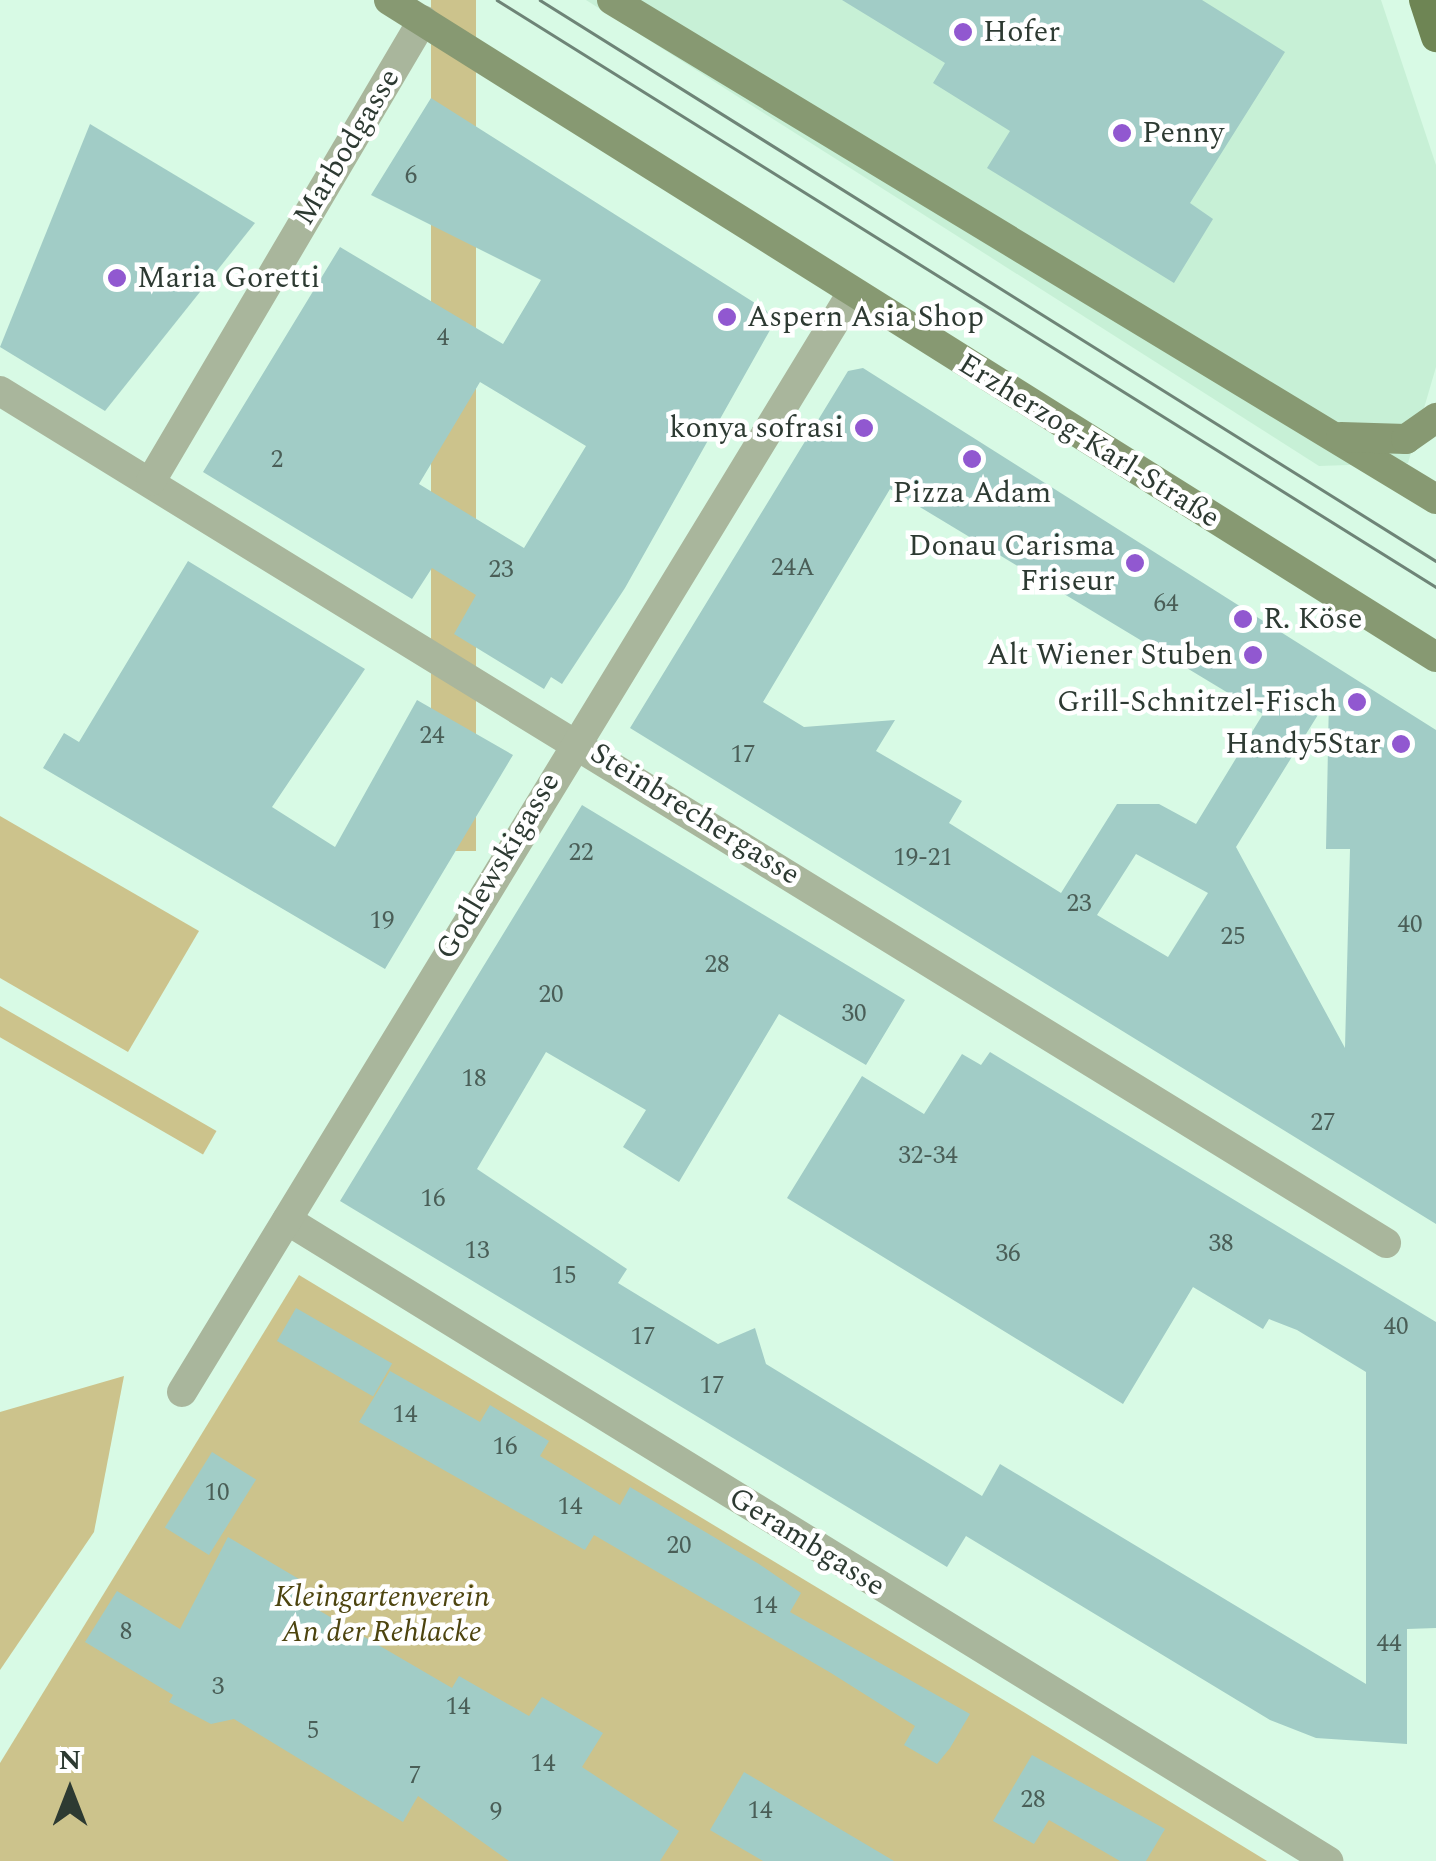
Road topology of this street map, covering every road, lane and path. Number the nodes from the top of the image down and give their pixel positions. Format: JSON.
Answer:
{"nodes":[{"id":1,"x":388,"y":0,"type":"edge"},
{"id":2,"x":612,"y":0,"type":"edge"},
{"id":3,"x":1424,"y":0,"type":"edge"},
{"id":4,"x":423,"y":20,"type":"junction"},
{"id":5,"x":1436,"y":37,"type":"edge"},
{"id":6,"x":852,"y":293,"type":"junction"},
{"id":7,"x":0,"y":391,"type":"edge"},
{"id":8,"x":1436,"y":418,"type":"edge"},
{"id":9,"x":1328,"y":435,"type":"junction"},
{"id":10,"x":151,"y":480,"type":"junction"},
{"id":11,"x":1436,"y":500,"type":"edge"},
{"id":12,"x":1436,"y":657,"type":"edge"},
{"id":13,"x":573,"y":739,"type":"junction"},
{"id":14,"x":287,"y":1220,"type":"junction"},
{"id":15,"x":1386,"y":1242,"type":"dead end"},
{"id":16,"x":182,"y":1392,"type":"dead end"},
{"id":17,"x":1328,"y":1861,"type":"edge"}],
"edges":[{"from":1,"to":4,"type":"main road","name":"Erzherzog-Karl-Straße"},
{"from":2,"to":9,"type":"main road"},
{"from":3,"to":5,"type":"main road"},
{"from":4,"to":6,"type":"main road","name":"Erzherzog-Karl-Straße"},
{"from":4,"to":10,"type":"street","name":"Marbodgasse"},
{"from":6,"to":12,"type":"main road","name":"Erzherzog-Karl-Straße"},
{"from":6,"to":13,"type":"street","name":"Godlewskigasse"},
{"from":7,"to":10,"type":"street","name":"Steinbrechergasse"},
{"from":8,"to":9,"type":"main road"},
{"from":9,"to":11,"type":"main road"},
{"from":10,"to":13,"type":"street","name":"Steinbrechergasse"},
{"from":13,"to":14,"type":"street","name":"Godlewskigasse"},
{"from":13,"to":15,"type":"street","name":"Steinbrechergasse"},
{"from":14,"to":16,"type":"street","name":"Godlewskigasse"},
{"from":14,"to":17,"type":"street","name":"Gerambgasse"}]}
